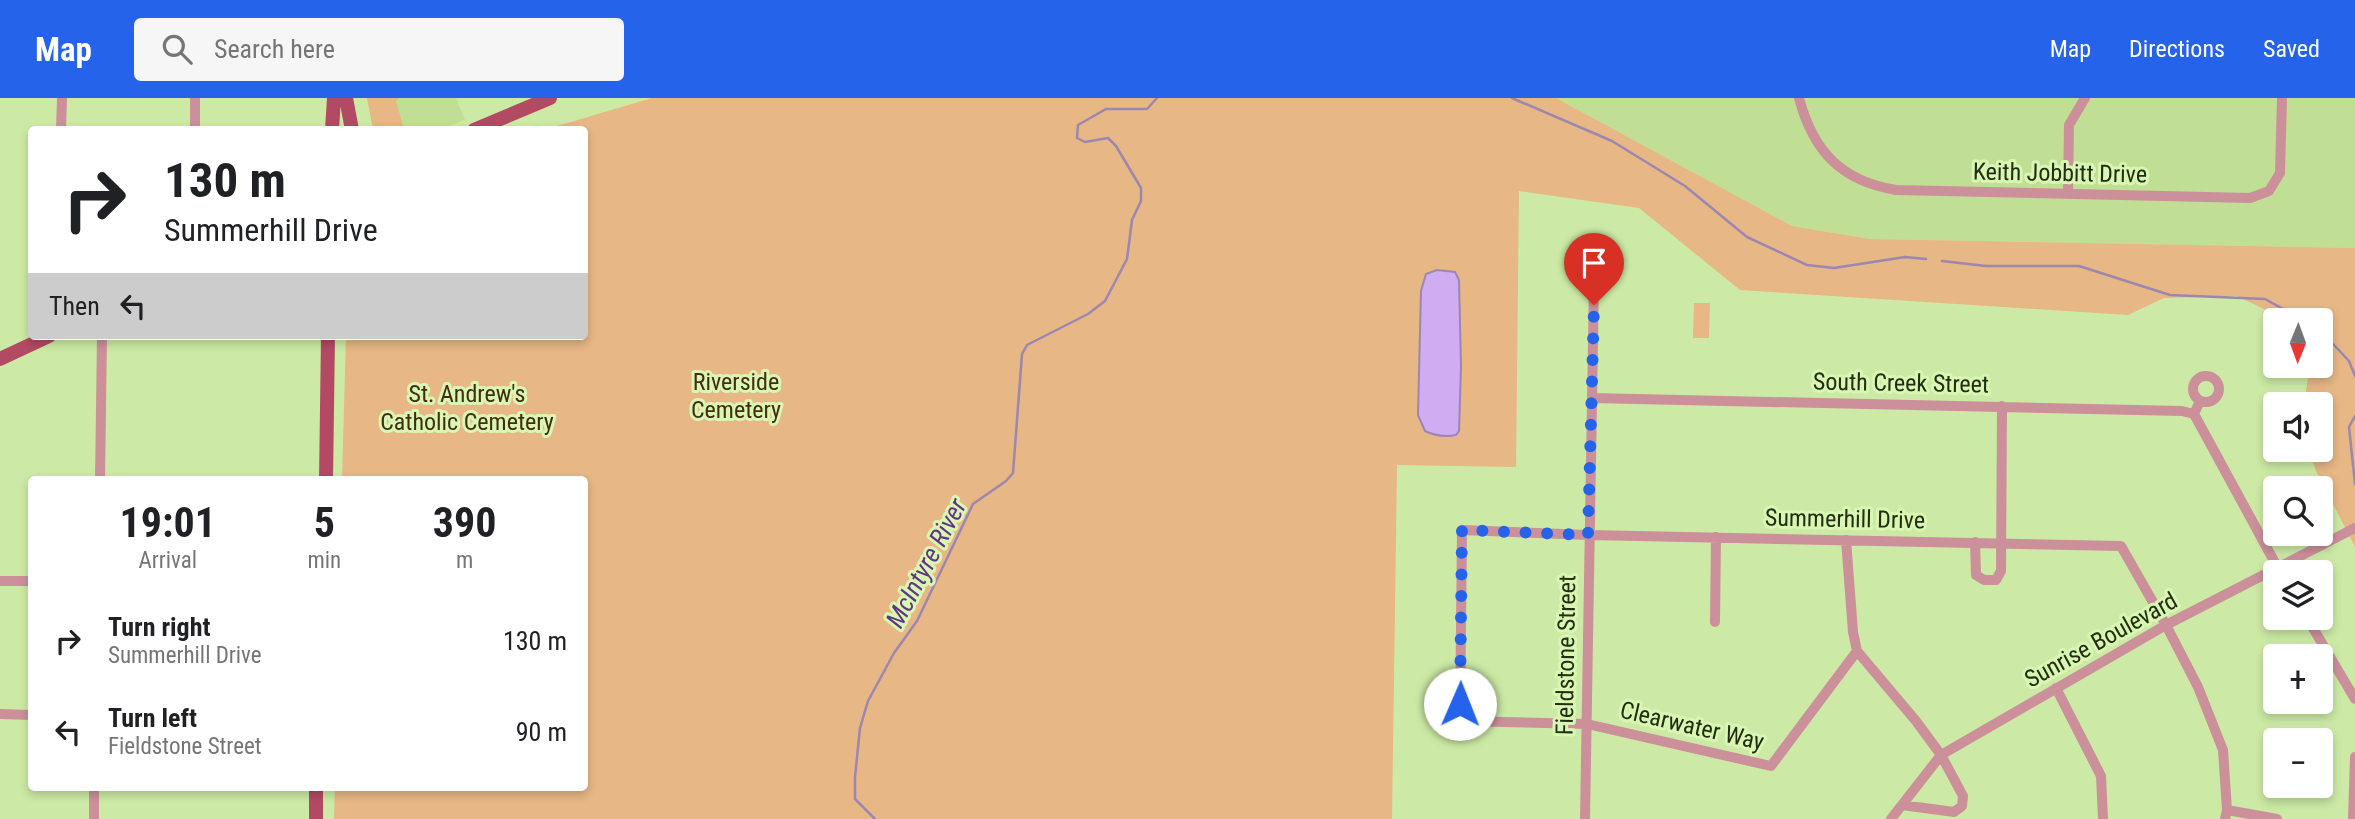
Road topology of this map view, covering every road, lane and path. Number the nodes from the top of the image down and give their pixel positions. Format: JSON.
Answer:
{"nodes":[{"id":1,"x":61,"y":98,"type":"edge"},
{"id":2,"x":195,"y":98,"type":"edge"},
{"id":3,"x":334,"y":98,"type":"edge"},
{"id":4,"x":346,"y":98,"type":"edge"},
{"id":5,"x":550,"y":98,"type":"edge"},
{"id":6,"x":1798,"y":98,"type":"edge"},
{"id":7,"x":2085,"y":98,"type":"edge"},
{"id":8,"x":2282,"y":98,"type":"edge"},
{"id":9,"x":61,"y":126,"type":"edge"},
{"id":10,"x":195,"y":126,"type":"edge"},
{"id":11,"x":332,"y":126,"type":"edge"},
{"id":12,"x":351,"y":126,"type":"edge"},
{"id":13,"x":484,"y":126,"type":"edge"},
{"id":14,"x":2068,"y":194,"type":"junction"},
{"id":15,"x":1594,"y":282,"type":"dead end"},
{"id":16,"x":40,"y":340,"type":"edge"},
{"id":17,"x":102,"y":340,"type":"edge"},
{"id":18,"x":328,"y":340,"type":"edge"},
{"id":19,"x":0,"y":359,"type":"edge"},
{"id":20,"x":1592,"y":398,"type":"junction"},
{"id":21,"x":2200,"y":401,"type":"dead end"},
{"id":22,"x":2002,"y":406,"type":"junction"},
{"id":23,"x":2194,"y":414,"type":"junction"},
{"id":24,"x":100,"y":476,"type":"edge"},
{"id":25,"x":326,"y":476,"type":"edge"},
{"id":26,"x":2355,"y":528,"type":"edge"},
{"id":27,"x":1588,"y":535,"type":"junction"},
{"id":28,"x":1716,"y":537,"type":"junction"},
{"id":29,"x":1846,"y":540,"type":"junction"},
{"id":30,"x":1975,"y":542,"type":"junction"},
{"id":31,"x":2001,"y":543,"type":"junction"},
{"id":32,"x":2274,"y":560,"type":"edge"},
{"id":33,"x":2297,"y":560,"type":"edge"},
{"id":34,"x":2263,"y":578,"type":"edge"},
{"id":35,"x":0,"y":581,"type":"edge"},
{"id":36,"x":28,"y":581,"type":"edge"},
{"id":37,"x":1715,"y":622,"type":"dead end"},
{"id":38,"x":2166,"y":625,"type":"junction"},
{"id":39,"x":2314,"y":630,"type":"edge"},
{"id":40,"x":1857,"y":651,"type":"junction"},
{"id":41,"x":2056,"y":688,"type":"junction"},
{"id":42,"x":2355,"y":699,"type":"edge"},
{"id":43,"x":0,"y":715,"type":"edge"},
{"id":44,"x":28,"y":715,"type":"edge"},
{"id":45,"x":1460,"y":721,"type":"joint"},
{"id":46,"x":1587,"y":723,"type":"junction"},
{"id":47,"x":1941,"y":755,"type":"junction"},
{"id":48,"x":2355,"y":757,"type":"edge"},
{"id":49,"x":94,"y":791,"type":"edge"},
{"id":50,"x":316,"y":791,"type":"edge"},
{"id":51,"x":1902,"y":805,"type":"junction"},
{"id":52,"x":2226,"y":814,"type":"edge"},
{"id":53,"x":94,"y":819,"type":"edge"},
{"id":54,"x":316,"y":819,"type":"edge"},
{"id":55,"x":1585,"y":819,"type":"edge"},
{"id":56,"x":1891,"y":819,"type":"edge"},
{"id":57,"x":2103,"y":819,"type":"edge"},
{"id":58,"x":2277,"y":819,"type":"edge"},
{"id":59,"x":2353,"y":819,"type":"edge"}],
"edges":[{"from":1,"to":9,"type":"street"},
{"from":2,"to":10,"type":"street"},
{"from":3,"to":11,"type":"main road"},
{"from":4,"to":12,"type":"main road"},
{"from":5,"to":13,"type":"main road"},
{"from":6,"to":14,"type":"street","name":"Keith Jobbitt Drive"},
{"from":7,"to":14,"type":"street"},
{"from":8,"to":14,"type":"street","name":"Keith Jobbitt Drive"},
{"from":15,"to":20,"type":"street","name":"Fieldstone Street"},
{"from":16,"to":19,"type":"main road"},
{"from":17,"to":24,"type":"street"},
{"from":18,"to":25,"type":"main road"},
{"from":20,"to":22,"type":"street","name":"South Creek Street"},
{"from":20,"to":27,"type":"street","name":"Fieldstone Street"},
{"from":21,"to":23,"type":"street"},
{"from":22,"to":23,"type":"street","name":"South Creek Street"},
{"from":22,"to":31,"type":"street"},
{"from":23,"to":32,"type":"street"},
{"from":26,"to":33,"type":"street","name":"Sunrise Boulevard"},
{"from":27,"to":28,"type":"street","name":"Summerhill Drive"},
{"from":27,"to":45,"type":"street","name":"Summerhill Drive"},
{"from":27,"to":46,"type":"street","name":"Fieldstone Street"},
{"from":28,"to":29,"type":"street","name":"Summerhill Drive"},
{"from":28,"to":37,"type":"street"},
{"from":29,"to":30,"type":"street","name":"Summerhill Drive"},
{"from":29,"to":40,"type":"street"},
{"from":30,"to":31,"type":"street","name":"Summerhill Drive"},
{"from":30,"to":31,"type":"street"},
{"from":31,"to":38,"type":"street","name":"Summerhill Drive"},
{"from":34,"to":38,"type":"street","name":"Sunrise Boulevard"},
{"from":35,"to":36,"type":"street"},
{"from":38,"to":41,"type":"street","name":"Sunrise Boulevard"},
{"from":38,"to":52,"type":"street","name":"Summerhill Drive"},
{"from":39,"to":42,"type":"street"},
{"from":40,"to":46,"type":"street","name":"Clearwater Way"},
{"from":40,"to":47,"type":"street"},
{"from":41,"to":47,"type":"street","name":"Sunrise Boulevard"},
{"from":41,"to":57,"type":"street"},
{"from":43,"to":44,"type":"street"},
{"from":45,"to":46,"type":"street","name":"Clearwater Way"},
{"from":46,"to":55,"type":"street","name":"Fieldstone Street"},
{"from":47,"to":51,"type":"street","name":"Sunrise Boulevard"},
{"from":47,"to":51,"type":"street"},
{"from":48,"to":59,"type":"street"},
{"from":49,"to":53,"type":"street"},
{"from":50,"to":54,"type":"main road"},
{"from":51,"to":56,"type":"street","name":"Sunrise Boulevard"},
{"from":52,"to":58,"type":"street"}]}
